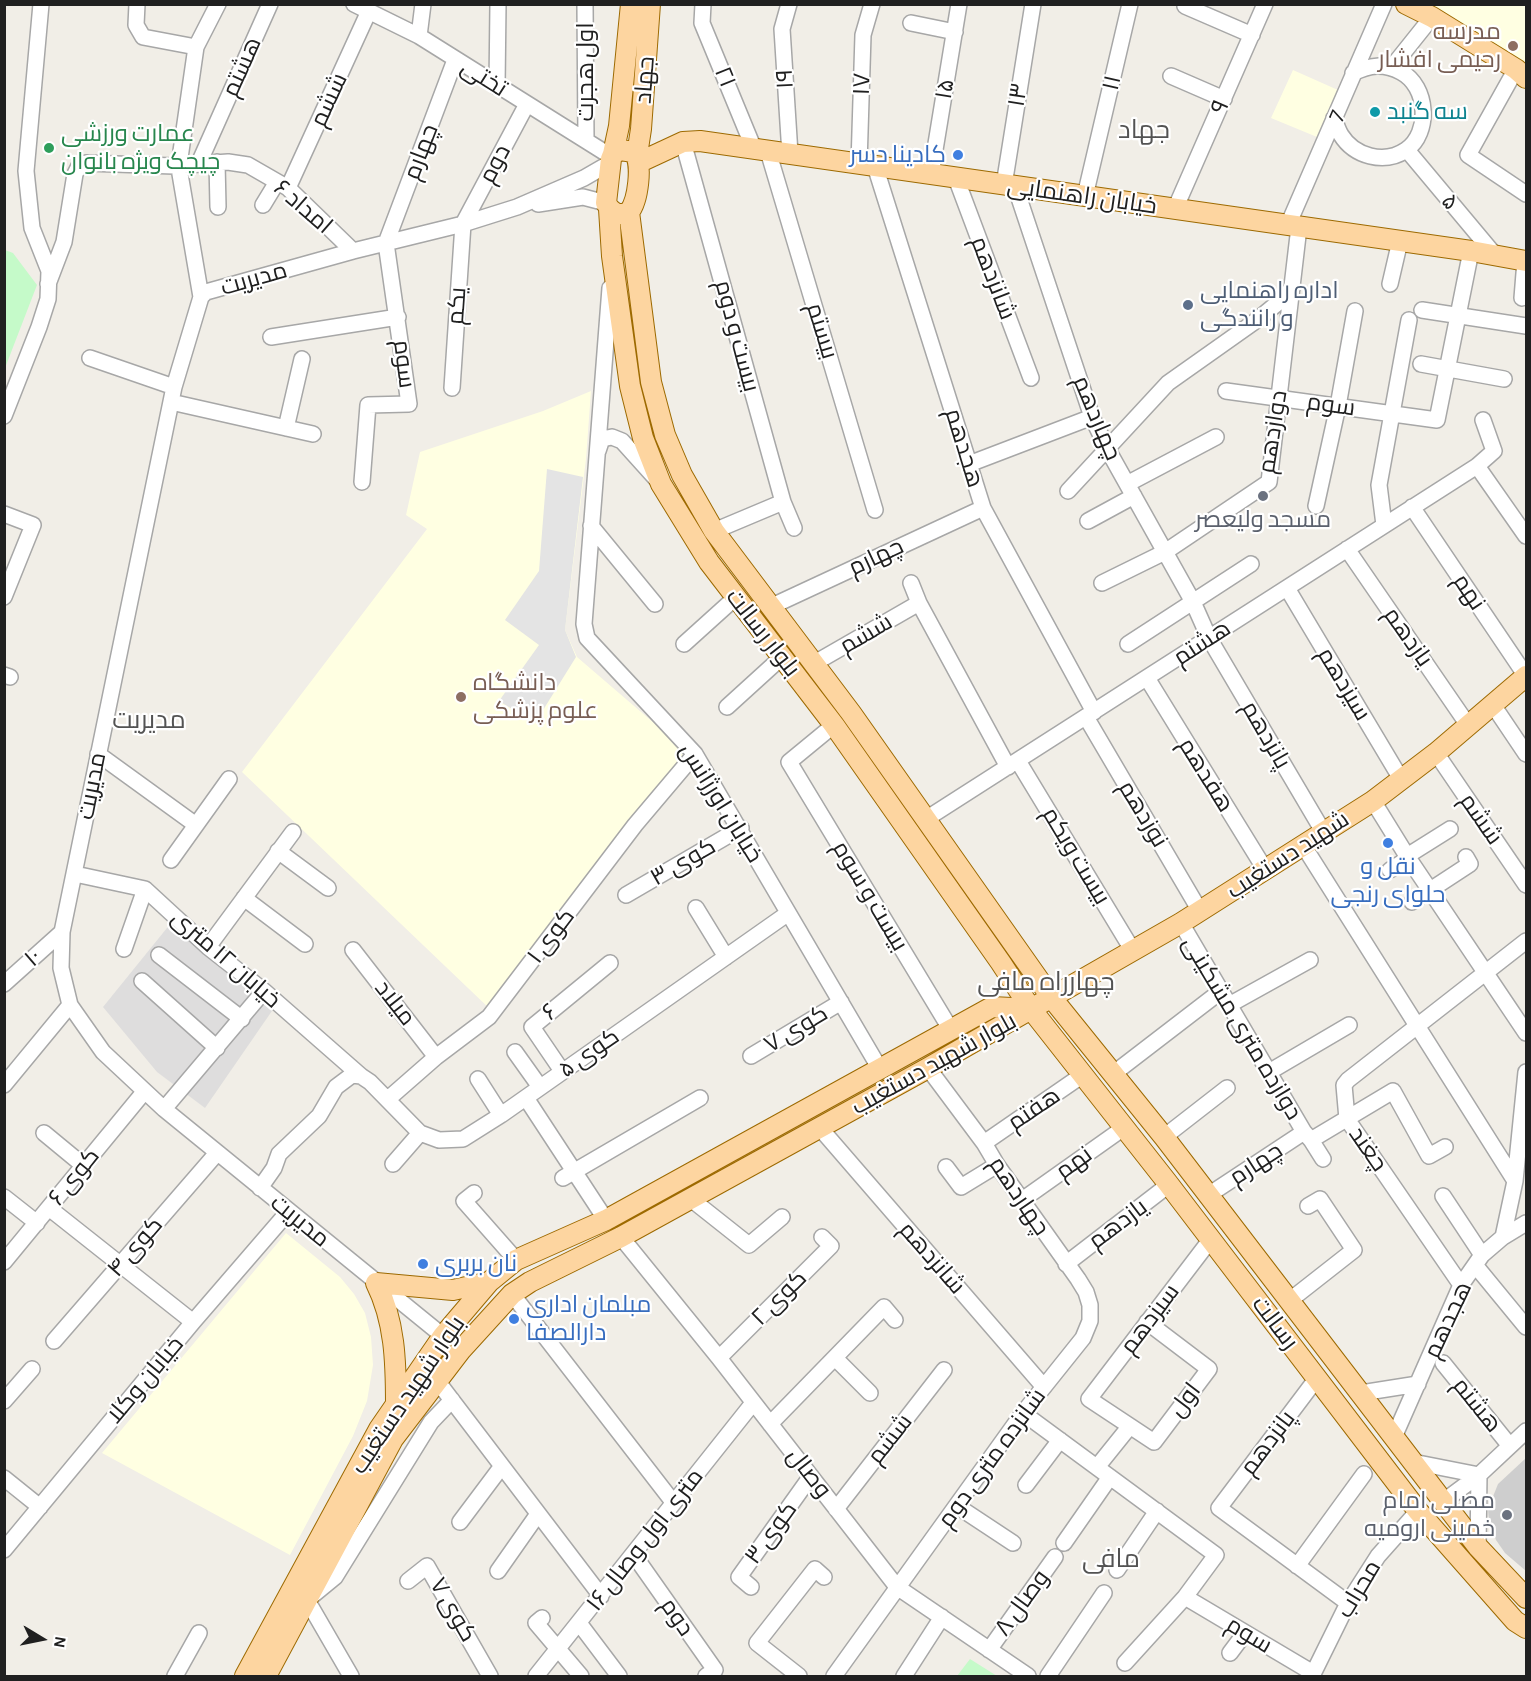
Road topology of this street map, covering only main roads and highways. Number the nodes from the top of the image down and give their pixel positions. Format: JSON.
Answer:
{"nodes":[{"id":1,"x":631,"y":4,"type":"edge"},
{"id":2,"x":650,"y":4,"type":"edge"},
{"id":3,"x":1406,"y":4,"type":"edge"},
{"id":4,"x":1521,"y":73,"type":"edge"},
{"id":5,"x":619,"y":126,"type":"junction"},
{"id":6,"x":641,"y":129,"type":"junction"},
{"id":7,"x":611,"y":158,"type":"junction"},
{"id":8,"x":638,"y":158,"type":"junction"},
{"id":9,"x":607,"y":206,"type":"junction"},
{"id":10,"x":629,"y":212,"type":"junction"},
{"id":11,"x":1526,"y":261,"type":"edge"},
{"id":12,"x":727,"y":550,"type":"junction"},
{"id":13,"x":709,"y":562,"type":"junction"},
{"id":14,"x":1526,"y":676,"type":"edge"},
{"id":15,"x":851,"y":713,"type":"junction"},
{"id":16,"x":834,"y":725,"type":"junction"},
{"id":17,"x":1051,"y":997,"type":"junction"},
{"id":18,"x":1031,"y":1009,"type":"junction"},
{"id":19,"x":1185,"y":1167,"type":"junction"},
{"id":20,"x":1167,"y":1182,"type":"junction"},
{"id":21,"x":606,"y":1220,"type":"junction"},
{"id":22,"x":621,"y":1237,"type":"junction"},
{"id":23,"x":489,"y":1282,"type":"junction"},
{"id":24,"x":443,"y":1336,"type":"junction"},
{"id":25,"x":461,"y":1350,"type":"junction"},
{"id":26,"x":396,"y":1405,"type":"junction"},
{"id":27,"x":1527,"y":1598,"type":"edge"},
{"id":28,"x":1527,"y":1603,"type":"edge"},
{"id":29,"x":1521,"y":1625,"type":"edge"},
{"id":30,"x":245,"y":1677,"type":"edge"},
{"id":31,"x":266,"y":1677,"type":"edge"}],
"edges":[{"from":1,"to":5,"type":"main road","name":"جهاد"},
{"from":2,"to":6,"type":"main road","name":"جهاد"},
{"from":3,"to":4,"type":"main road"},
{"from":5,"to":6,"type":"main road"},
{"from":5,"to":7,"type":"main road","name":"جهاد"},
{"from":6,"to":8,"type":"main road","name":"جهاد"},
{"from":7,"to":8,"type":"main road"},
{"from":7,"to":9,"type":"main road","name":"جهاد"},
{"from":8,"to":10,"type":"main road","name":"جهاد"},
{"from":8,"to":11,"type":"main road","name":"خیابان راهنمایی"},
{"from":9,"to":10,"type":"main road"},
{"from":9,"to":13,"type":"main road","name":"بلوار رسالت"},
{"from":10,"to":12,"type":"main road","name":"بلوار رسالت"},
{"from":12,"to":13,"type":"main road"},
{"from":12,"to":15,"type":"main road","name":"بلوار رسالت"},
{"from":13,"to":16,"type":"main road","name":"بلوار رسالت"},
{"from":14,"to":17,"type":"main road","name":"شهید دستغیب"},
{"from":15,"to":16,"type":"main road"},
{"from":15,"to":17,"type":"main road","name":"بلوار رسالت"},
{"from":16,"to":18,"type":"main road","name":"بلوار رسالت"},
{"from":17,"to":18,"type":"main road","name":"شهید دستغیب"},
{"from":17,"to":19,"type":"main road","name":"رسالت"},
{"from":18,"to":20,"type":"main road","name":"رسالت"},
{"from":18,"to":21,"type":"main road","name":"بلوار شهید دستغیب"},
{"from":18,"to":22,"type":"main road","name":"بلوار شهید دستغیب"},
{"from":19,"to":20,"type":"main road"},
{"from":19,"to":27,"type":"main road","name":"رسالت"},
{"from":20,"to":29,"type":"main road","name":"رسالت"},
{"from":21,"to":22,"type":"main road"},
{"from":21,"to":23,"type":"main road","name":"بلوار شهید دستغیب"},
{"from":22,"to":25,"type":"main road","name":"بلوار شهید دستغیب"},
{"from":23,"to":24,"type":"main road","name":"بلوار شهید دستغیب"},
{"from":23,"to":26,"type":"main road"},
{"from":24,"to":25,"type":"main road"},
{"from":24,"to":26,"type":"main road","name":"بلوار شهید دستغیب"},
{"from":25,"to":31,"type":"main road","name":"بلوار شهید دستغیب"},
{"from":26,"to":30,"type":"main road","name":"بلوار شهید دستغیب"},
{"from":28,"to":29,"type":"main road"}]}
